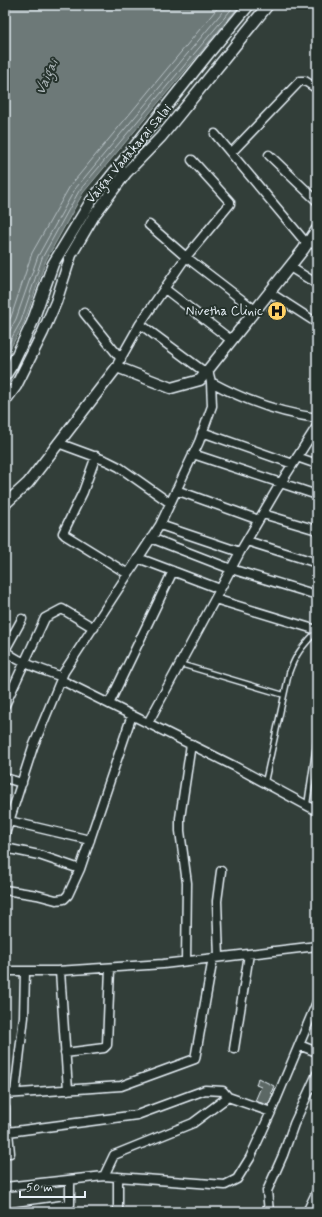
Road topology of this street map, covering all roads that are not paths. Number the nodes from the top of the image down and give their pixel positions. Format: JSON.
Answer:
{"nodes":[{"id":1,"x":249,"y":5,"type":"edge"},
{"id":2,"x":268,"y":5,"type":"edge"},
{"id":3,"x":317,"y":89,"type":"edge"},
{"id":4,"x":215,"y":134,"type":"dead end"},
{"id":5,"x":231,"y":153,"type":"junction"},
{"id":6,"x":269,"y":155,"type":"dead end"},
{"id":7,"x":192,"y":160,"type":"dead end"},
{"id":8,"x":317,"y":201,"type":"edge"},
{"id":9,"x":150,"y":225,"type":"dead end"},
{"id":10,"x":317,"y":229,"type":"edge"},
{"id":11,"x":311,"y":244,"type":"edge"},
{"id":12,"x":186,"y":257,"type":"junction"},
{"id":13,"x":290,"y":266,"type":"junction"},
{"id":14,"x":317,"y":284,"type":"edge"},
{"id":15,"x":165,"y":289,"type":"junction"},
{"id":16,"x":269,"y":292,"type":"junction"},
{"id":17,"x":255,"y":310,"type":"junction"},
{"id":18,"x":84,"y":313,"type":"dead end"},
{"id":19,"x":317,"y":323,"type":"edge"},
{"id":20,"x":140,"y":324,"type":"junction"},
{"id":21,"x":231,"y":340,"type":"junction"},
{"id":22,"x":119,"y":363,"type":"junction"},
{"id":23,"x":207,"y":371,"type":"junction"},
{"id":24,"x":5,"y":376,"type":"edge"},
{"id":25,"x":211,"y":382,"type":"junction"},
{"id":26,"x":5,"y":401,"type":"edge"},
{"id":27,"x":317,"y":418,"type":"edge"},
{"id":28,"x":317,"y":426,"type":"edge"},
{"id":29,"x":202,"y":432,"type":"junction"},
{"id":30,"x":58,"y":443,"type":"junction"},
{"id":31,"x":193,"y":454,"type":"junction"},
{"id":32,"x":96,"y":456,"type":"junction"},
{"id":33,"x":295,"y":460,"type":"junction"},
{"id":34,"x":317,"y":464,"type":"edge"},
{"id":35,"x":280,"y":484,"type":"junction"},
{"id":36,"x":176,"y":490,"type":"junction"},
{"id":37,"x":317,"y":495,"type":"edge"},
{"id":38,"x":170,"y":503,"type":"junction"},
{"id":39,"x":5,"y":504,"type":"edge"},
{"id":40,"x":261,"y":517,"type":"junction"},
{"id":41,"x":160,"y":525,"type":"junction"},
{"id":42,"x":317,"y":530,"type":"edge"},
{"id":43,"x":151,"y":538,"type":"junction"},
{"id":44,"x":247,"y":541,"type":"junction"},
{"id":45,"x":240,"y":552,"type":"junction"},
{"id":46,"x":138,"y":558,"type":"junction"},
{"id":47,"x":317,"y":563,"type":"edge"},
{"id":48,"x":231,"y":569,"type":"junction"},
{"id":49,"x":173,"y":571,"type":"junction"},
{"id":50,"x":128,"y":574,"type":"junction"},
{"id":51,"x":220,"y":589,"type":"junction"},
{"id":52,"x":317,"y":595,"type":"edge"},
{"id":53,"x":215,"y":599,"type":"junction"},
{"id":54,"x":22,"y":618,"type":"dead end"},
{"id":55,"x":94,"y":628,"type":"junction"},
{"id":56,"x":317,"y":630,"type":"edge"},
{"id":57,"x":6,"y":654,"type":"edge"},
{"id":58,"x":24,"y":662,"type":"junction"},
{"id":59,"x":180,"y":664,"type":"junction"},
{"id":60,"x":62,"y":678,"type":"junction"},
{"id":61,"x":284,"y":695,"type":"junction"},
{"id":62,"x":109,"y":704,"type":"junction"},
{"id":63,"x":5,"y":705,"type":"edge"},
{"id":64,"x":132,"y":715,"type":"junction"},
{"id":65,"x":148,"y":723,"type":"junction"},
{"id":66,"x":317,"y":738,"type":"edge"},
{"id":67,"x":191,"y":744,"type":"junction"},
{"id":68,"x":5,"y":778,"type":"edge"},
{"id":69,"x":265,"y":782,"type":"junction"},
{"id":70,"x":22,"y":783,"type":"junction"},
{"id":71,"x":307,"y":805,"type":"junction"},
{"id":72,"x":317,"y":811,"type":"edge"},
{"id":73,"x":9,"y":821,"type":"junction"},
{"id":74,"x":5,"y":834,"type":"edge"},
{"id":75,"x":90,"y":840,"type":"junction"},
{"id":76,"x":5,"y":848,"type":"edge"},
{"id":77,"x":80,"y":869,"type":"junction"},
{"id":78,"x":221,"y":871,"type":"dead end"},
{"id":79,"x":5,"y":890,"type":"edge"},
{"id":80,"x":317,"y":946,"type":"edge"},
{"id":81,"x":249,"y":954,"type":"junction"},
{"id":82,"x":216,"y":958,"type":"junction"},
{"id":83,"x":186,"y":961,"type":"junction"},
{"id":84,"x":110,"y":968,"type":"junction"},
{"id":85,"x":5,"y":971,"type":"edge"},
{"id":86,"x":25,"y":971,"type":"junction"},
{"id":87,"x":60,"y":971,"type":"junction"},
{"id":88,"x":317,"y":1002,"type":"edge"},
{"id":89,"x":299,"y":1044,"type":"junction"},
{"id":90,"x":234,"y":1049,"type":"dead end"},
{"id":91,"x":317,"y":1052,"type":"edge"},
{"id":92,"x":65,"y":1053,"type":"junction"},
{"id":93,"x":317,"y":1074,"type":"edge"},
{"id":94,"x":68,"y":1090,"type":"junction"},
{"id":95,"x":5,"y":1094,"type":"edge"},
{"id":96,"x":15,"y":1094,"type":"junction"},
{"id":97,"x":228,"y":1097,"type":"junction"},
{"id":98,"x":5,"y":1108,"type":"edge"},
{"id":99,"x":271,"y":1112,"type":"junction"},
{"id":100,"x":8,"y":1132,"type":"junction"},
{"id":101,"x":5,"y":1154,"type":"edge"},
{"id":102,"x":104,"y":1176,"type":"junction"},
{"id":103,"x":118,"y":1177,"type":"junction"},
{"id":104,"x":70,"y":1180,"type":"junction"},
{"id":105,"x":5,"y":1187,"type":"edge"},
{"id":106,"x":317,"y":1191,"type":"edge"},
{"id":107,"x":13,"y":1212,"type":"edge"},
{"id":108,"x":118,"y":1212,"type":"edge"},
{"id":109,"x":269,"y":1212,"type":"edge"},
{"id":110,"x":306,"y":1212,"type":"edge"}],
"edges":[{"from":1,"to":24,"type":"street","name":"Vaigai Vadakarai Salai"},
{"from":2,"to":26,"type":"street","name":"Vaigai Vadakarai Salai"},
{"from":3,"to":5,"type":"street"},
{"from":4,"to":5,"type":"street"},
{"from":5,"to":11,"type":"street"},
{"from":6,"to":8,"type":"street"},
{"from":7,"to":12,"type":"street"},
{"from":9,"to":12,"type":"street"},
{"from":10,"to":11,"type":"street"},
{"from":11,"to":13,"type":"street"},
{"from":12,"to":15,"type":"street"},
{"from":12,"to":17,"type":"street"},
{"from":13,"to":14,"type":"street"},
{"from":13,"to":16,"type":"street"},
{"from":15,"to":20,"type":"street"},
{"from":15,"to":21,"type":"street"},
{"from":16,"to":17,"type":"street"},
{"from":16,"to":19,"type":"street"},
{"from":17,"to":21,"type":"street"},
{"from":18,"to":22,"type":"street"},
{"from":20,"to":22,"type":"street"},
{"from":20,"to":23,"type":"street"},
{"from":21,"to":23,"type":"street"},
{"from":22,"to":23,"type":"street"},
{"from":22,"to":30,"type":"street"},
{"from":23,"to":25,"type":"street"},
{"from":25,"to":27,"type":"street"},
{"from":25,"to":29,"type":"street"},
{"from":28,"to":33,"type":"street"},
{"from":29,"to":31,"type":"street"},
{"from":29,"to":33,"type":"street"},
{"from":30,"to":32,"type":"street"},
{"from":30,"to":39,"type":"street"},
{"from":31,"to":35,"type":"street"},
{"from":31,"to":36,"type":"street"},
{"from":32,"to":38,"type":"street"},
{"from":32,"to":50,"type":"street"},
{"from":33,"to":34,"type":"street"},
{"from":33,"to":35,"type":"street"},
{"from":35,"to":37,"type":"street"},
{"from":35,"to":40,"type":"street"},
{"from":36,"to":38,"type":"street"},
{"from":36,"to":40,"type":"street"},
{"from":38,"to":41,"type":"street"},
{"from":40,"to":42,"type":"street"},
{"from":40,"to":44,"type":"street"},
{"from":41,"to":43,"type":"street"},
{"from":41,"to":45,"type":"street"},
{"from":43,"to":46,"type":"street"},
{"from":43,"to":48,"type":"street"},
{"from":44,"to":45,"type":"street"},
{"from":44,"to":47,"type":"street"},
{"from":45,"to":48,"type":"street"},
{"from":46,"to":49,"type":"street"},
{"from":46,"to":50,"type":"street"},
{"from":48,"to":51,"type":"street"},
{"from":48,"to":52,"type":"street"},
{"from":49,"to":51,"type":"street"},
{"from":49,"to":62,"type":"street"},
{"from":50,"to":55,"type":"street"},
{"from":51,"to":53,"type":"street"},
{"from":53,"to":56,"type":"street"},
{"from":53,"to":59,"type":"street"},
{"from":54,"to":57,"type":"street"},
{"from":55,"to":58,"type":"street"},
{"from":55,"to":60,"type":"street"},
{"from":56,"to":61,"type":"lane"},
{"from":57,"to":58,"type":"street"},
{"from":58,"to":60,"type":"street"},
{"from":58,"to":63,"type":"street"},
{"from":59,"to":61,"type":"lane"},
{"from":59,"to":65,"type":"street"},
{"from":60,"to":62,"type":"street"},
{"from":60,"to":70,"type":"street"},
{"from":61,"to":69,"type":"lane"},
{"from":62,"to":64,"type":"street"},
{"from":64,"to":65,"type":"street"},
{"from":64,"to":75,"type":"street"},
{"from":65,"to":67,"type":"street"},
{"from":66,"to":71,"type":"lane"},
{"from":67,"to":69,"type":"street"},
{"from":67,"to":83,"type":"street"},
{"from":68,"to":70,"type":"street"},
{"from":69,"to":71,"type":"street"},
{"from":70,"to":73,"type":"street"},
{"from":71,"to":72,"type":"street"},
{"from":73,"to":74,"type":"street"},
{"from":73,"to":75,"type":"street"},
{"from":75,"to":77,"type":"street"},
{"from":76,"to":77,"type":"street"},
{"from":77,"to":79,"type":"street"},
{"from":78,"to":82,"type":"street"},
{"from":80,"to":81,"type":"street"},
{"from":81,"to":82,"type":"street"},
{"from":81,"to":90,"type":"street"},
{"from":82,"to":83,"type":"street"},
{"from":82,"to":94,"type":"street"},
{"from":83,"to":84,"type":"street"},
{"from":84,"to":87,"type":"street"},
{"from":84,"to":92,"type":"street"},
{"from":85,"to":86,"type":"street"},
{"from":86,"to":87,"type":"street"},
{"from":86,"to":96,"type":"street"},
{"from":87,"to":92,"type":"street"},
{"from":88,"to":89,"type":"street"},
{"from":89,"to":91,"type":"street"},
{"from":89,"to":99,"type":"street"},
{"from":92,"to":94,"type":"street"},
{"from":93,"to":109,"type":"street"},
{"from":94,"to":96,"type":"street"},
{"from":95,"to":96,"type":"street"},
{"from":97,"to":99,"type":"street"},
{"from":97,"to":100,"type":"street"},
{"from":97,"to":102,"type":"street"},
{"from":98,"to":100,"type":"street"},
{"from":99,"to":103,"type":"street"},
{"from":100,"to":101,"type":"street"},
{"from":102,"to":103,"type":"street"},
{"from":102,"to":104,"type":"street"},
{"from":103,"to":108,"type":"street"},
{"from":104,"to":105,"type":"street"},
{"from":104,"to":107,"type":"street"},
{"from":106,"to":110,"type":"street"}]}
